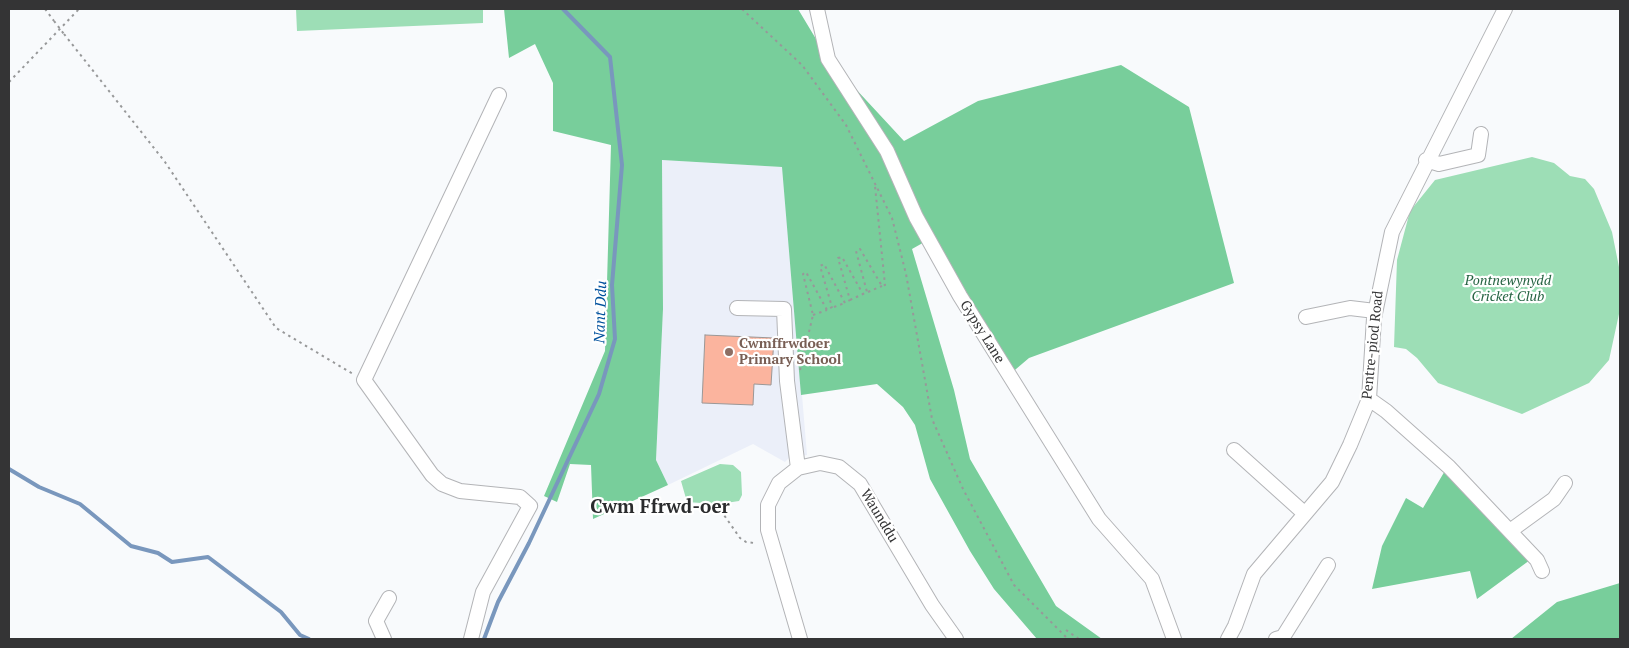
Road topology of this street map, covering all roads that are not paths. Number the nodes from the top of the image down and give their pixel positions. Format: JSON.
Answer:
{"nodes":[{"id":1,"x":817,"y":9,"type":"edge"},
{"id":2,"x":1505,"y":9,"type":"edge"},
{"id":3,"x":499,"y":94,"type":"dead end"},
{"id":4,"x":1481,"y":134,"type":"dead end"},
{"id":5,"x":1426,"y":160,"type":"junction"},
{"id":6,"x":737,"y":308,"type":"dead end"},
{"id":7,"x":1375,"y":311,"type":"junction"},
{"id":8,"x":1306,"y":317,"type":"dead end"},
{"id":9,"x":1369,"y":399,"type":"junction"},
{"id":10,"x":1234,"y":450,"type":"dead end"},
{"id":11,"x":798,"y":468,"type":"junction"},
{"id":12,"x":1565,"y":483,"type":"dead end"},
{"id":13,"x":1304,"y":514,"type":"junction"},
{"id":14,"x":1510,"y":531,"type":"junction"},
{"id":15,"x":1328,"y":565,"type":"dead end"},
{"id":16,"x":1542,"y":571,"type":"dead end"},
{"id":17,"x":389,"y":598,"type":"dead end"},
{"id":18,"x":384,"y":639,"type":"edge"},
{"id":19,"x":471,"y":639,"type":"edge"},
{"id":20,"x":800,"y":639,"type":"edge"},
{"id":21,"x":956,"y":639,"type":"edge"},
{"id":22,"x":1174,"y":639,"type":"edge"},
{"id":23,"x":1228,"y":639,"type":"edge"},
{"id":24,"x":1276,"y":639,"type":"edge"}],
"edges":[{"from":1,"to":22,"type":"street","name":"Gypsy Lane"},
{"from":2,"to":5,"type":"street","name":"Pentre-piod Road"},
{"from":3,"to":19,"type":"street"},
{"from":4,"to":5,"type":"street"},
{"from":5,"to":7,"type":"street","name":"Pentre-piod Road"},
{"from":6,"to":11,"type":"street"},
{"from":7,"to":8,"type":"street"},
{"from":7,"to":9,"type":"street","name":"Pentre-piod Road"},
{"from":9,"to":13,"type":"street","name":"Pentre-piod Road"},
{"from":9,"to":14,"type":"street"},
{"from":10,"to":13,"type":"street"},
{"from":11,"to":20,"type":"street","name":"Waunddu"},
{"from":11,"to":21,"type":"street","name":"Waunddu"},
{"from":12,"to":14,"type":"street"},
{"from":13,"to":23,"type":"street","name":"Pentre-piod Road"},
{"from":14,"to":16,"type":"street"},
{"from":15,"to":24,"type":"street"},
{"from":17,"to":18,"type":"street"}]}
